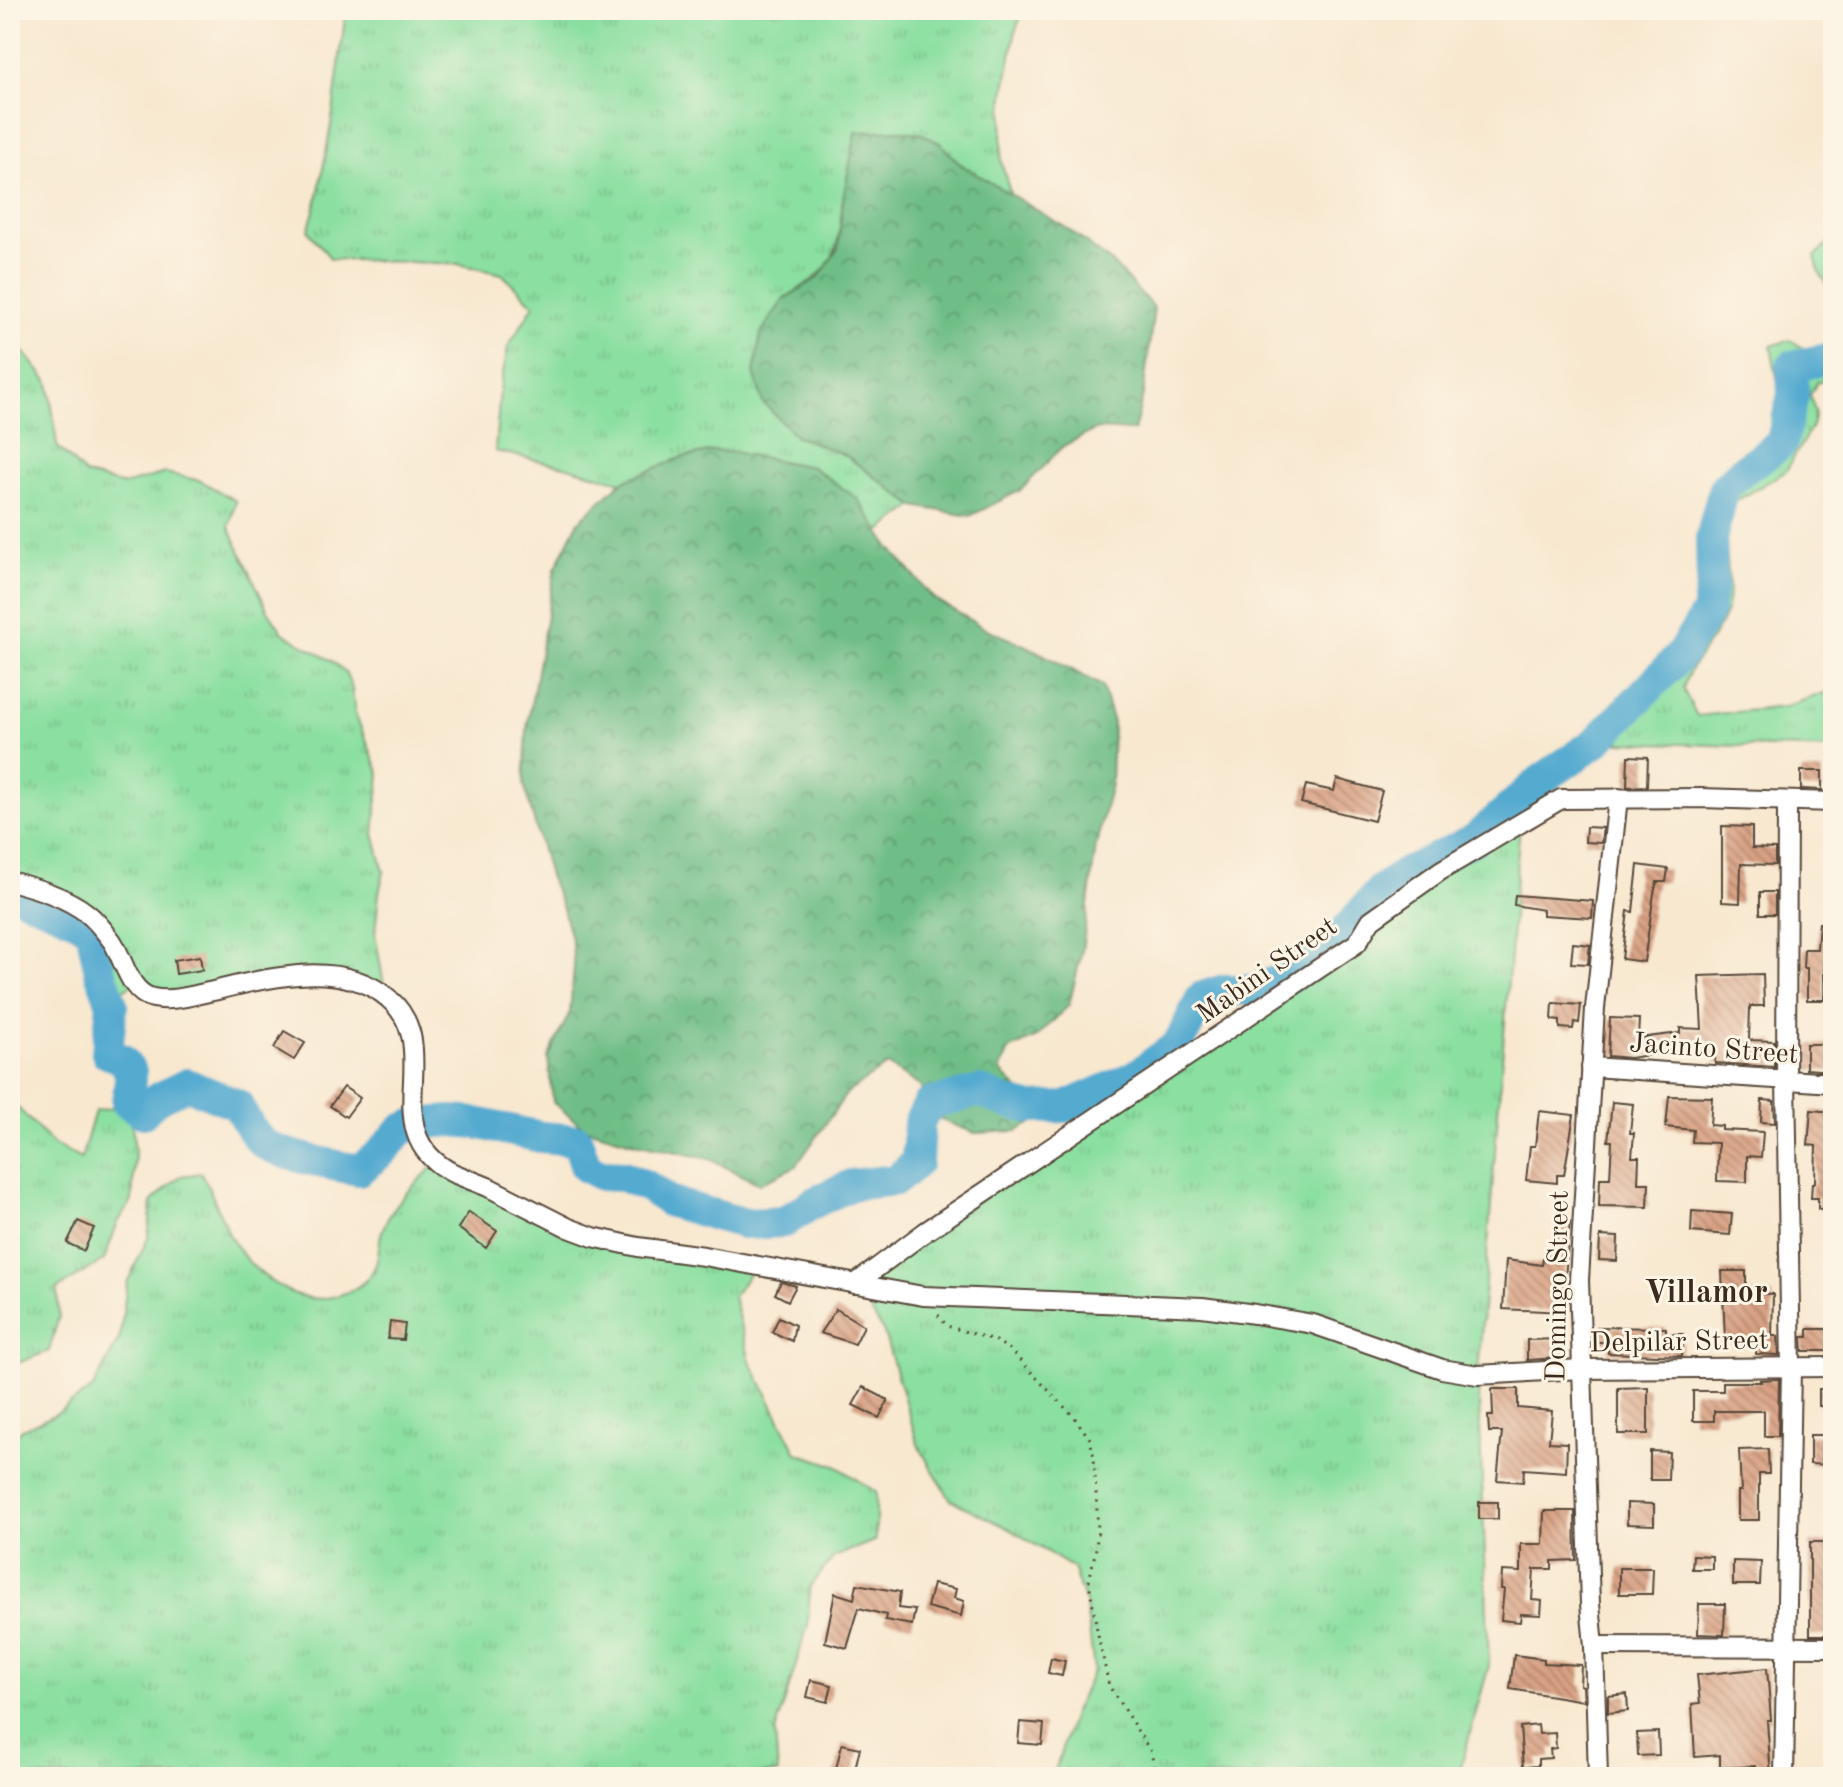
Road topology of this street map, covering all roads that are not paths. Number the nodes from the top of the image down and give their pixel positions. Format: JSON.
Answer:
{"nodes":[{"id":1,"x":1618,"y":798,"type":"junction"},
{"id":2,"x":1787,"y":801,"type":"junction"},
{"id":3,"x":1833,"y":802,"type":"edge"},
{"id":4,"x":10,"y":881,"type":"edge"},
{"id":5,"x":1591,"y":1067,"type":"junction"},
{"id":6,"x":1786,"y":1080,"type":"junction"},
{"id":7,"x":1833,"y":1083,"type":"edge"},
{"id":8,"x":855,"y":1284,"type":"junction"},
{"id":9,"x":1791,"y":1367,"type":"junction"},
{"id":10,"x":1833,"y":1367,"type":"edge"},
{"id":11,"x":1581,"y":1369,"type":"junction"},
{"id":12,"x":1594,"y":1646,"type":"junction"},
{"id":13,"x":1785,"y":1647,"type":"junction"},
{"id":14,"x":1833,"y":1647,"type":"edge"},
{"id":15,"x":1598,"y":1777,"type":"edge"},
{"id":16,"x":1784,"y":1777,"type":"edge"}],
"edges":[{"from":1,"to":2,"type":"street","name":"Mabini Street"},
{"from":1,"to":5,"type":"street","name":"Domingo Street"},
{"from":1,"to":8,"type":"street","name":"Mabini Street"},
{"from":2,"to":3,"type":"street","name":"Mabini Street"},
{"from":2,"to":6,"type":"street"},
{"from":4,"to":8,"type":"street","name":"Delpilar Street"},
{"from":5,"to":6,"type":"street","name":"Jacinto Street"},
{"from":5,"to":11,"type":"street","name":"Domingo Street"},
{"from":6,"to":7,"type":"street","name":"Jacinto Street"},
{"from":6,"to":9,"type":"street"},
{"from":8,"to":11,"type":"street","name":"Delpilar Street"},
{"from":9,"to":10,"type":"street","name":"Delpilar Street"},
{"from":9,"to":11,"type":"street","name":"Delpilar Street"},
{"from":9,"to":13,"type":"street"},
{"from":11,"to":12,"type":"street","name":"Domingo Street"},
{"from":12,"to":13,"type":"street"},
{"from":12,"to":15,"type":"street","name":"Domingo Street"},
{"from":13,"to":14,"type":"street"},
{"from":13,"to":16,"type":"street"}]}
